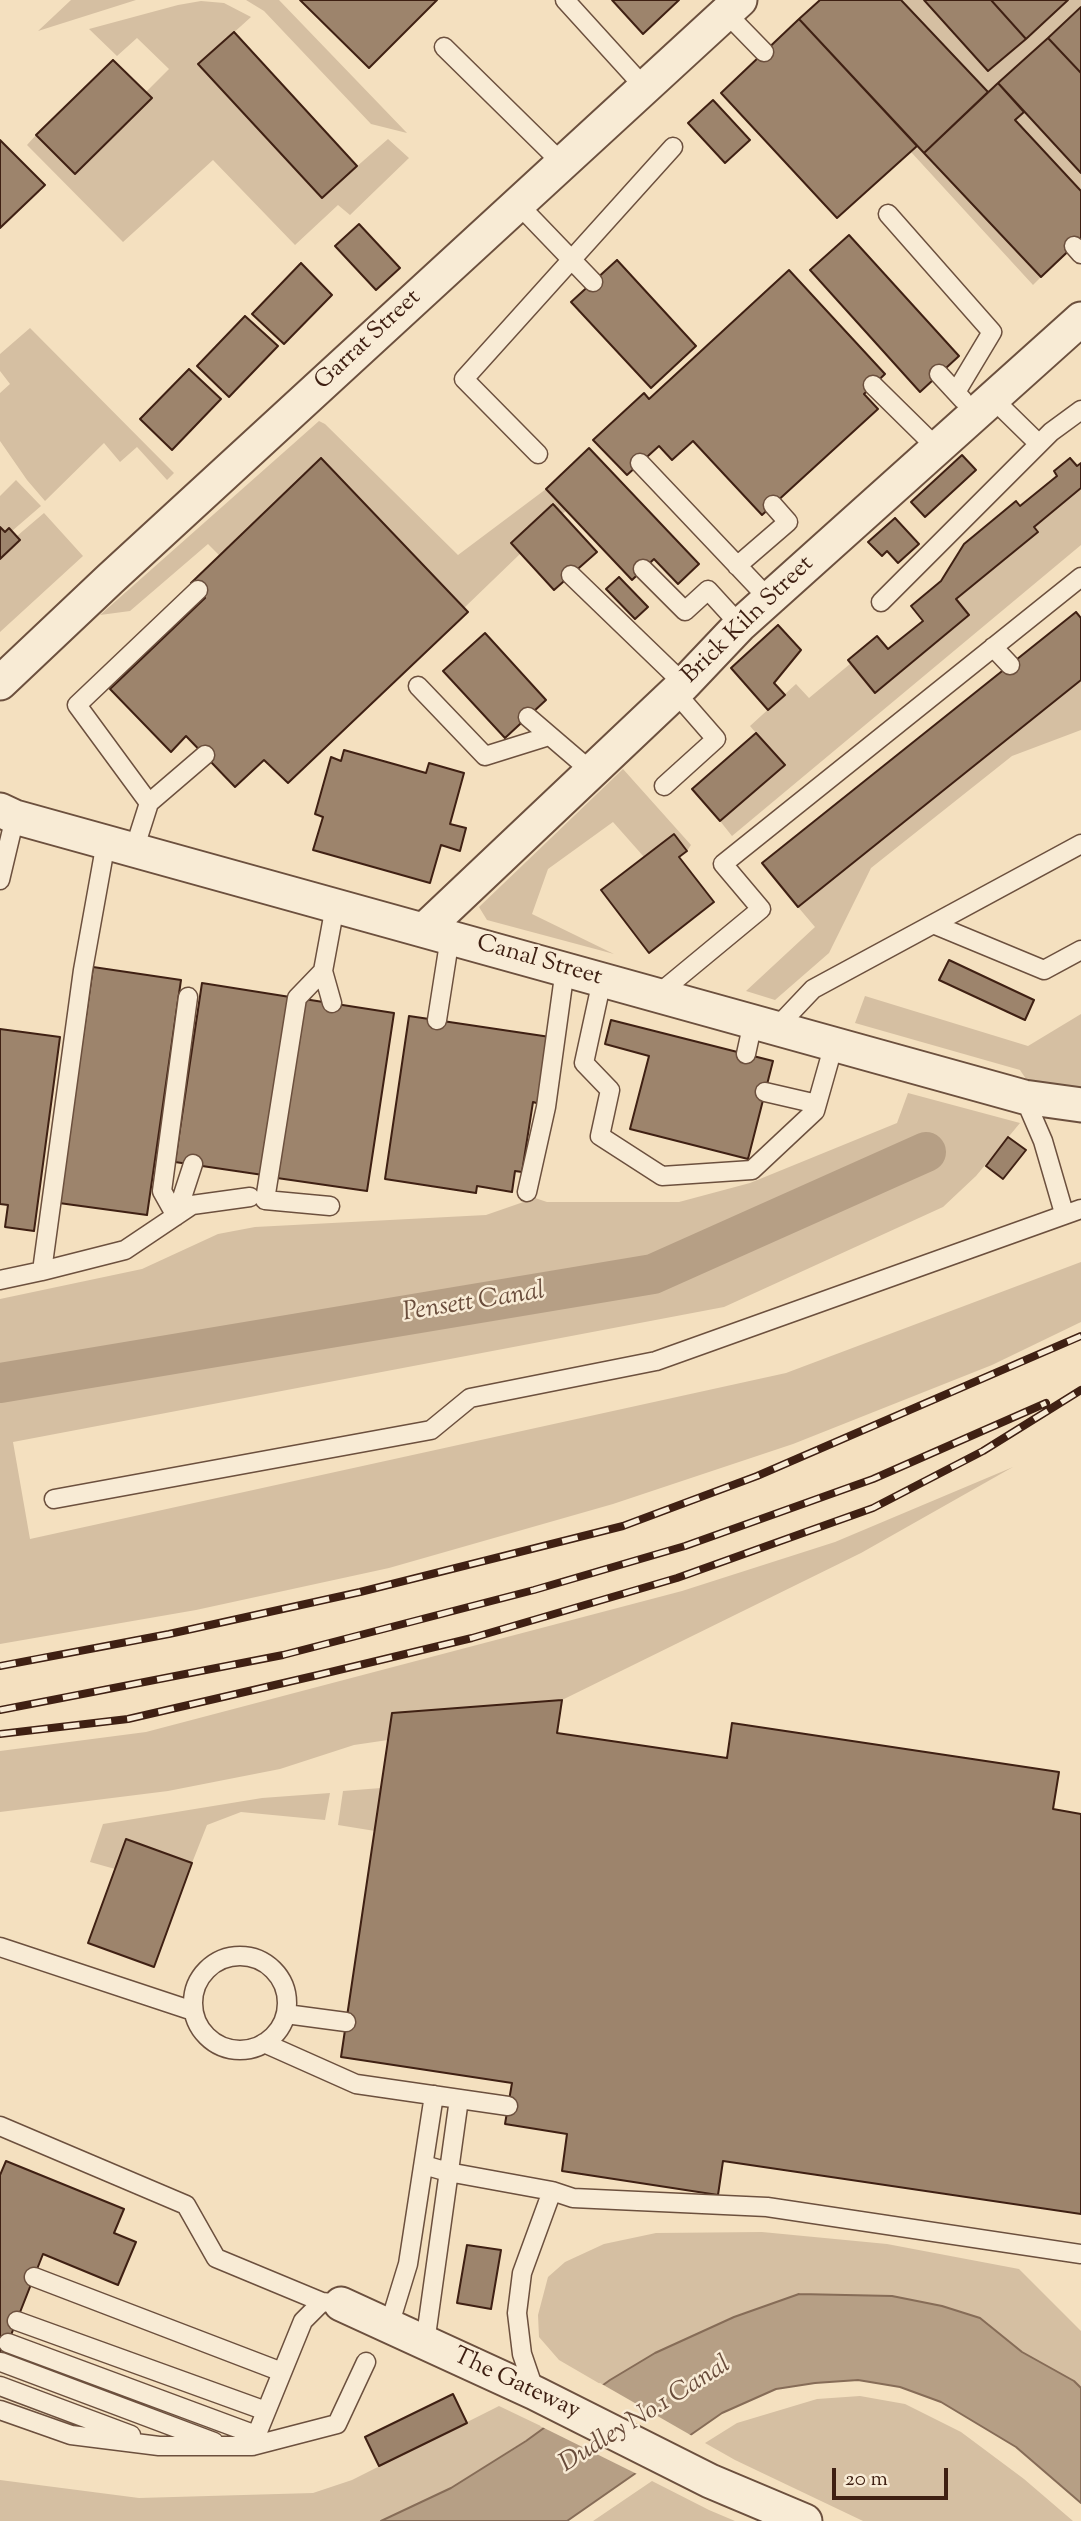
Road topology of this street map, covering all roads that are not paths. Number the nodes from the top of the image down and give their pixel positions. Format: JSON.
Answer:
{"nodes":[{"id":1,"x":571,"y":2,"type":"edge"},
{"id":2,"x":733,"y":6,"type":"edge"},
{"id":3,"x":444,"y":47,"type":"dead end"},
{"id":4,"x":764,"y":52,"type":"dead end"},
{"id":5,"x":645,"y":88,"type":"junction"},
{"id":6,"x":673,"y":147,"type":"dead end"},
{"id":7,"x":562,"y":163,"type":"junction"},
{"id":8,"x":518,"y":204,"type":"junction"},
{"id":9,"x":888,"y":214,"type":"dead end"},
{"id":10,"x":572,"y":259,"type":"junction"},
{"id":11,"x":593,"y":282,"type":"dead end"},
{"id":12,"x":1081,"y":319,"type":"edge"},
{"id":13,"x":939,"y":374,"type":"dead end"},
{"id":14,"x":873,"y":385,"type":"dead end"},
{"id":15,"x":975,"y":401,"type":"junction"},
{"id":16,"x":1081,"y":410,"type":"edge"},
{"id":17,"x":1039,"y":444,"type":"junction"},
{"id":18,"x":937,"y":448,"type":"junction"},
{"id":19,"x":538,"y":454,"type":"dead end"},
{"id":20,"x":640,"y":463,"type":"dead end"},
{"id":21,"x":773,"y":505,"type":"dead end"},
{"id":22,"x":737,"y":566,"type":"junction"},
{"id":23,"x":643,"y":569,"type":"dead end"},
{"id":24,"x":571,"y":575,"type":"dead end"},
{"id":25,"x":1081,"y":577,"type":"edge"},
{"id":26,"x":198,"y":590,"type":"dead end"},
{"id":27,"x":769,"y":599,"type":"junction"},
{"id":28,"x":881,"y":602,"type":"dead end"},
{"id":29,"x":740,"y":625,"type":"junction"},
{"id":30,"x":993,"y":647,"type":"junction"},
{"id":31,"x":1010,"y":665,"type":"dead end"},
{"id":32,"x":0,"y":683,"type":"edge"},
{"id":33,"x":418,"y":686,"type":"dead end"},
{"id":34,"x":679,"y":688,"type":"junction"},
{"id":35,"x":528,"y":717,"type":"dead end"},
{"id":36,"x":549,"y":736,"type":"junction"},
{"id":37,"x":205,"y":755,"type":"dead end"},
{"id":38,"x":590,"y":771,"type":"junction"},
{"id":39,"x":664,"y":786,"type":"dead end"},
{"id":40,"x":149,"y":803,"type":"junction"},
{"id":41,"x":8,"y":814,"type":"edge"},
{"id":42,"x":1081,"y":844,"type":"edge"},
{"id":43,"x":120,"y":846,"type":"junction"},
{"id":44,"x":1,"y":870,"type":"edge"},
{"id":45,"x":335,"y":906,"type":"junction"},
{"id":46,"x":933,"y":924,"type":"junction"},
{"id":47,"x":437,"y":933,"type":"junction"},
{"id":48,"x":1081,"y":950,"type":"edge"},
{"id":49,"x":565,"y":969,"type":"junction"},
{"id":50,"x":323,"y":971,"type":"junction"},
{"id":51,"x":603,"y":980,"type":"junction"},
{"id":52,"x":657,"y":995,"type":"junction"},
{"id":53,"x":188,"y":997,"type":"dead end"},
{"id":54,"x":332,"y":1003,"type":"dead end"},
{"id":55,"x":437,"y":1020,"type":"dead end"},
{"id":56,"x":765,"y":1025,"type":"junction"},
{"id":57,"x":834,"y":1044,"type":"junction"},
{"id":58,"x":746,"y":1054,"type":"dead end"},
{"id":59,"x":765,"y":1092,"type":"dead end"},
{"id":60,"x":1024,"y":1097,"type":"junction"},
{"id":61,"x":817,"y":1104,"type":"junction"},
{"id":62,"x":1081,"y":1105,"type":"edge"},
{"id":63,"x":193,"y":1164,"type":"dead end"},
{"id":64,"x":527,"y":1192,"type":"dead end"},
{"id":65,"x":250,"y":1197,"type":"dead end"},
{"id":66,"x":330,"y":1206,"type":"dead end"},
{"id":67,"x":1072,"y":1211,"type":"edge"},
{"id":68,"x":176,"y":1216,"type":"junction"},
{"id":69,"x":42,"y":1271,"type":"junction"},
{"id":70,"x":0,"y":1280,"type":"edge"},
{"id":71,"x":54,"y":1499,"type":"dead end"},
{"id":72,"x":0,"y":1947,"type":"edge"},
{"id":73,"x":193,"y":2011,"type":"junction"},
{"id":74,"x":286,"y":2014,"type":"junction"},
{"id":75,"x":346,"y":2022,"type":"dead end"},
{"id":76,"x":264,"y":2043,"type":"junction"},
{"id":77,"x":434,"y":2095,"type":"junction"},
{"id":78,"x":459,"y":2099,"type":"junction"},
{"id":79,"x":508,"y":2106,"type":"dead end"},
{"id":80,"x":0,"y":2126,"type":"edge"},
{"id":81,"x":425,"y":2165,"type":"junction"},
{"id":82,"x":448,"y":2172,"type":"junction"},
{"id":83,"x":552,"y":2191,"type":"junction"},
{"id":84,"x":1081,"y":2254,"type":"edge"},
{"id":85,"x":34,"y":2277,"type":"dead end"},
{"id":86,"x":331,"y":2303,"type":"junction"},
{"id":87,"x":17,"y":2321,"type":"dead end"},
{"id":88,"x":389,"y":2326,"type":"junction"},
{"id":89,"x":8,"y":2343,"type":"dead end"},
{"id":90,"x":425,"y":2343,"type":"junction"},
{"id":91,"x":1,"y":2362,"type":"edge"},
{"id":92,"x":366,"y":2362,"type":"dead end"},
{"id":93,"x":282,"y":2372,"type":"junction"},
{"id":94,"x":0,"y":2386,"type":"edge"},
{"id":95,"x":535,"y":2393,"type":"junction"},
{"id":96,"x":0,"y":2410,"type":"edge"},
{"id":97,"x":266,"y":2411,"type":"junction"},
{"id":98,"x":254,"y":2441,"type":"junction"},
{"id":99,"x":159,"y":2446,"type":"junction"},
{"id":100,"x":225,"y":2446,"type":"junction"},
{"id":101,"x":805,"y":2521,"type":"edge"}],
"edges":[{"from":1,"to":5,"type":"lane"},
{"from":2,"to":4,"type":"lane"},
{"from":2,"to":5,"type":"street","name":"Garrat Street"},
{"from":3,"to":7,"type":"lane"},
{"from":5,"to":7,"type":"street","name":"Garrat Street"},
{"from":6,"to":10,"type":"lane"},
{"from":7,"to":8,"type":"street","name":"Garrat Street"},
{"from":8,"to":10,"type":"lane"},
{"from":8,"to":32,"type":"street","name":"Garrat Street"},
{"from":9,"to":15,"type":"lane"},
{"from":10,"to":11,"type":"lane"},
{"from":10,"to":19,"type":"lane"},
{"from":12,"to":15,"type":"street","name":"Brick Kiln Street"},
{"from":13,"to":15,"type":"lane"},
{"from":14,"to":18,"type":"lane"},
{"from":15,"to":17,"type":"lane"},
{"from":15,"to":18,"type":"street","name":"Brick Kiln Street"},
{"from":16,"to":17,"type":"lane"},
{"from":17,"to":28,"type":"lane"},
{"from":18,"to":27,"type":"street","name":"Brick Kiln Street"},
{"from":20,"to":22,"type":"lane"},
{"from":21,"to":22,"type":"lane"},
{"from":22,"to":27,"type":"lane"},
{"from":23,"to":29,"type":"lane"},
{"from":24,"to":34,"type":"lane"},
{"from":25,"to":30,"type":"lane"},
{"from":26,"to":40,"type":"lane"},
{"from":27,"to":29,"type":"street","name":"Brick Kiln Street"},
{"from":29,"to":34,"type":"street","name":"Brick Kiln Street"},
{"from":30,"to":31,"type":"lane"},
{"from":30,"to":52,"type":"lane"},
{"from":33,"to":36,"type":"lane"},
{"from":34,"to":38,"type":"street","name":"Brick Kiln Street"},
{"from":34,"to":39,"type":"lane"},
{"from":35,"to":36,"type":"lane"},
{"from":36,"to":38,"type":"lane"},
{"from":37,"to":40,"type":"lane"},
{"from":38,"to":47,"type":"street","name":"Brick Kiln Street"},
{"from":40,"to":43,"type":"lane"},
{"from":41,"to":43,"type":"street","name":"Canal Street"},
{"from":41,"to":44,"type":"lane"},
{"from":42,"to":46,"type":"lane"},
{"from":43,"to":45,"type":"street","name":"Canal Street"},
{"from":43,"to":69,"type":"lane"},
{"from":45,"to":47,"type":"street","name":"Canal Street"},
{"from":45,"to":50,"type":"lane"},
{"from":46,"to":48,"type":"lane"},
{"from":46,"to":56,"type":"lane"},
{"from":47,"to":49,"type":"street","name":"Canal Street"},
{"from":47,"to":55,"type":"lane"},
{"from":49,"to":51,"type":"street","name":"Canal Street"},
{"from":49,"to":64,"type":"lane"},
{"from":50,"to":54,"type":"lane"},
{"from":50,"to":66,"type":"lane"},
{"from":51,"to":52,"type":"street","name":"Canal Street"},
{"from":51,"to":61,"type":"lane"},
{"from":52,"to":56,"type":"street","name":"Canal Street"},
{"from":53,"to":68,"type":"lane"},
{"from":56,"to":57,"type":"street","name":"Canal Street"},
{"from":56,"to":58,"type":"lane"},
{"from":57,"to":60,"type":"street","name":"Canal Street"},
{"from":57,"to":61,"type":"lane"},
{"from":59,"to":61,"type":"lane"},
{"from":60,"to":62,"type":"street","name":"Canal Street"},
{"from":60,"to":67,"type":"lane"},
{"from":63,"to":68,"type":"lane"},
{"from":65,"to":68,"type":"lane"},
{"from":67,"to":71,"type":"lane"},
{"from":68,"to":69,"type":"lane"},
{"from":69,"to":70,"type":"lane"},
{"from":72,"to":73,"type":"lane"},
{"from":73,"to":74,"type":"lane"},
{"from":73,"to":76,"type":"lane"},
{"from":74,"to":75,"type":"lane"},
{"from":74,"to":76,"type":"lane"},
{"from":76,"to":77,"type":"lane"},
{"from":77,"to":78,"type":"lane"},
{"from":77,"to":81,"type":"lane"},
{"from":78,"to":79,"type":"lane"},
{"from":78,"to":82,"type":"lane"},
{"from":80,"to":86,"type":"lane"},
{"from":81,"to":82,"type":"lane"},
{"from":81,"to":88,"type":"lane"},
{"from":82,"to":83,"type":"lane"},
{"from":82,"to":90,"type":"lane"},
{"from":83,"to":84,"type":"lane"},
{"from":83,"to":95,"type":"lane"},
{"from":85,"to":93,"type":"lane"},
{"from":86,"to":88,"type":"street","name":"The Gateway"},
{"from":86,"to":93,"type":"lane"},
{"from":87,"to":97,"type":"lane"},
{"from":88,"to":90,"type":"street","name":"The Gateway"},
{"from":89,"to":98,"type":"lane"},
{"from":90,"to":95,"type":"street","name":"The Gateway"},
{"from":91,"to":100,"type":"lane"},
{"from":92,"to":98,"type":"lane"},
{"from":93,"to":97,"type":"lane"},
{"from":94,"to":99,"type":"lane"},
{"from":95,"to":101,"type":"street","name":"The Gateway"},
{"from":96,"to":99,"type":"lane"},
{"from":97,"to":98,"type":"lane"},
{"from":98,"to":100,"type":"lane"},
{"from":99,"to":100,"type":"lane"}]}
